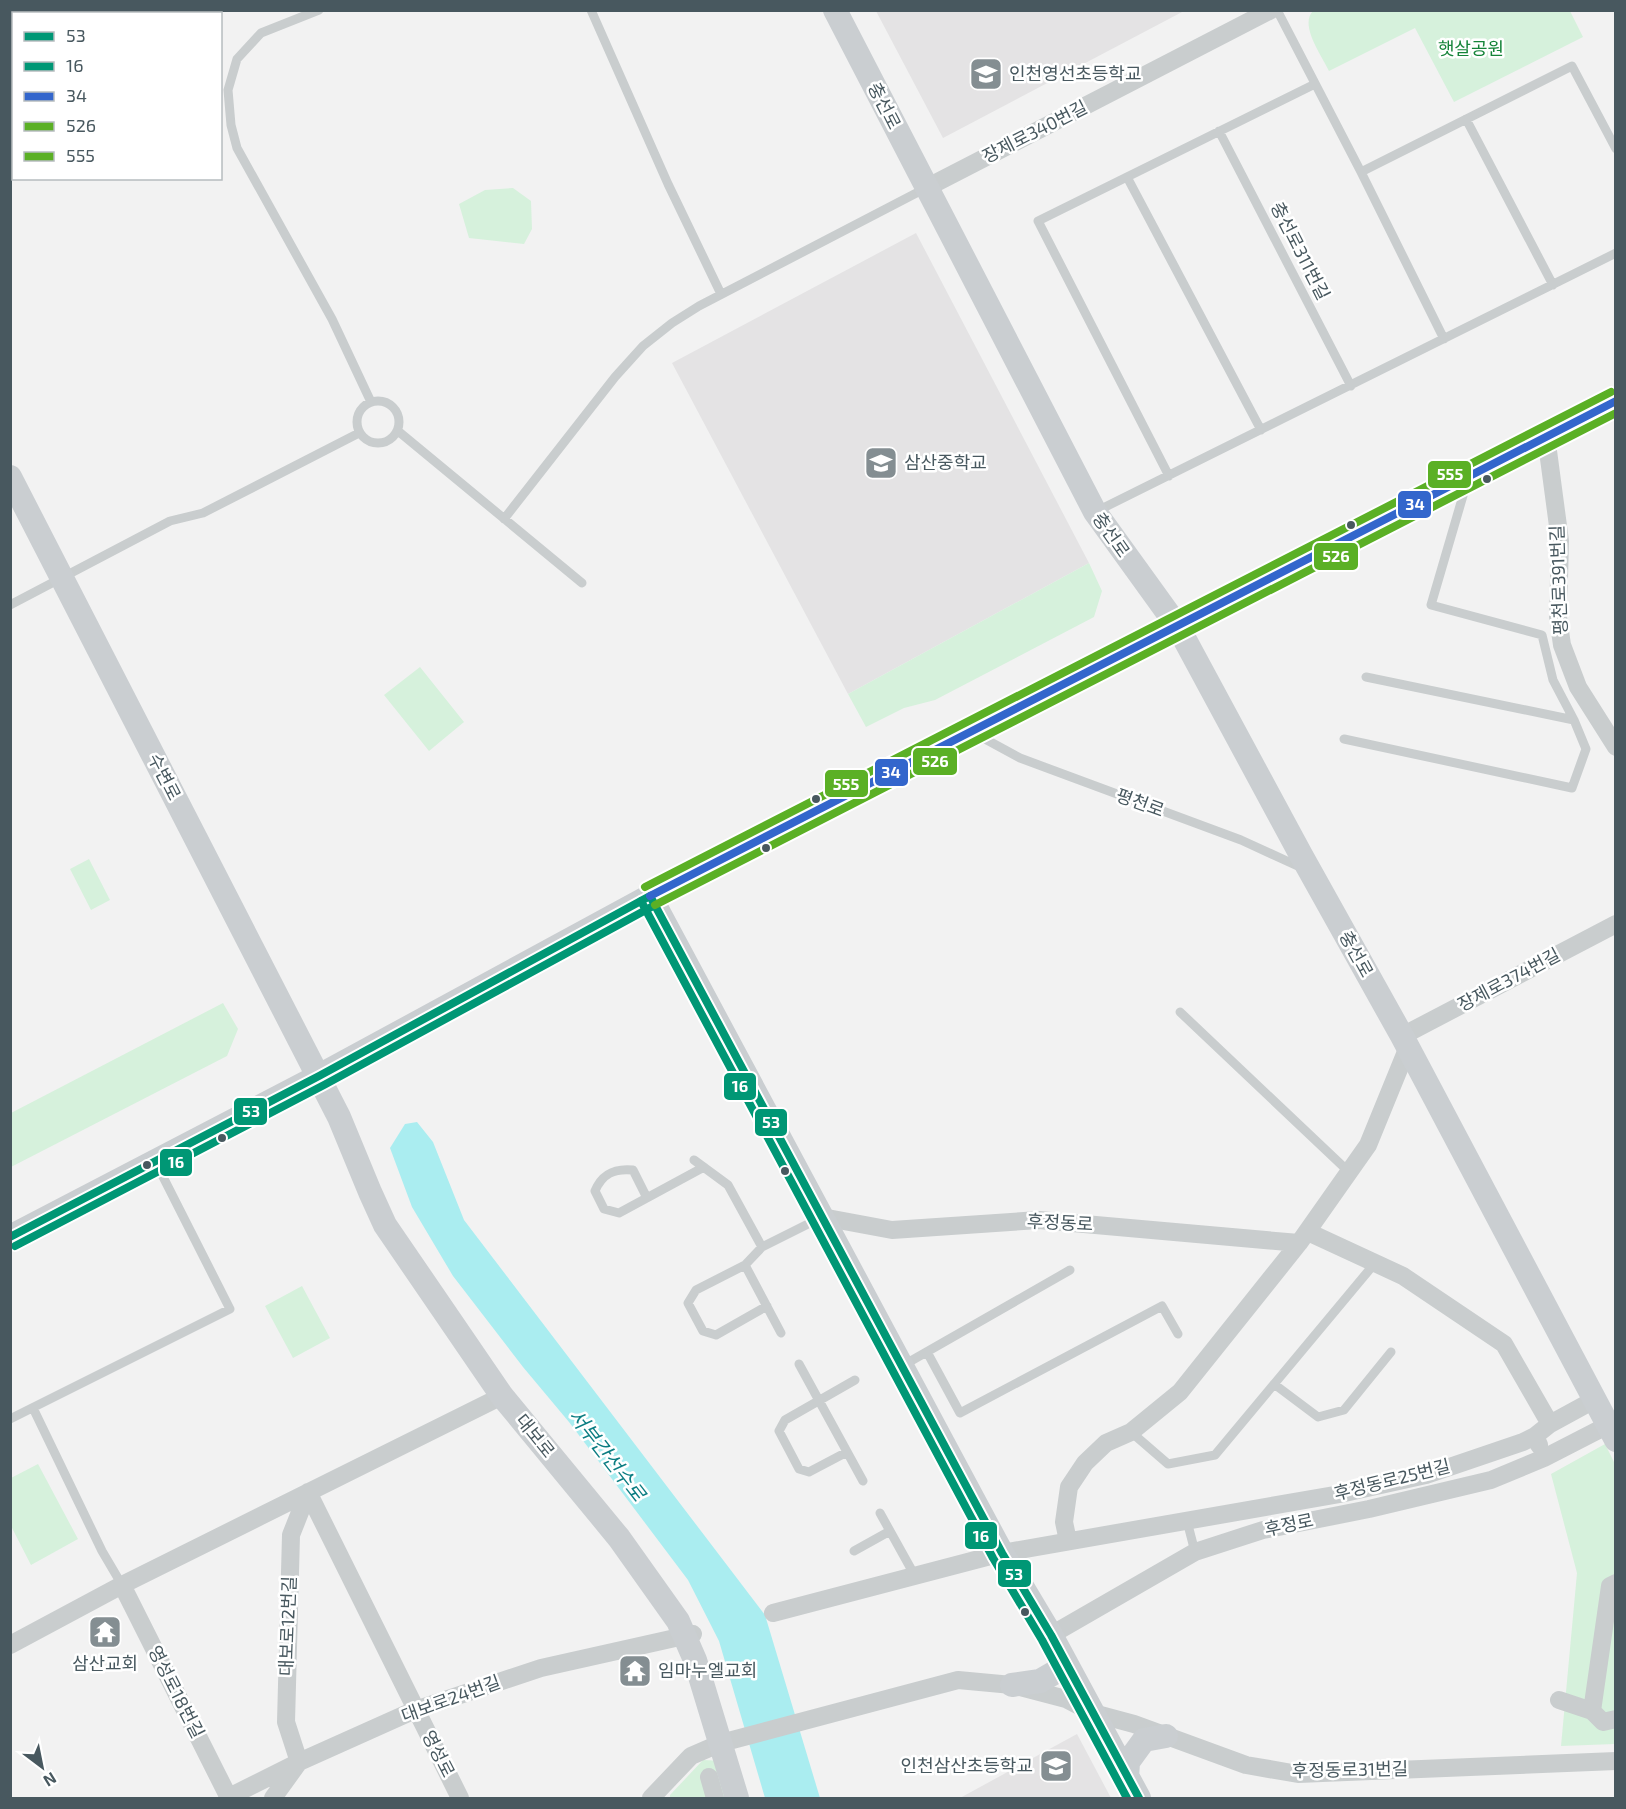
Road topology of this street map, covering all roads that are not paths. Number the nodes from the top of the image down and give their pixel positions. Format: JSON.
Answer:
{"nodes":[{"id":1,"x":319,"y":10,"type":"edge"},
{"id":2,"x":591,"y":10,"type":"edge"},
{"id":3,"x":835,"y":10,"type":"edge"},
{"id":4,"x":1271,"y":10,"type":"edge"},
{"id":5,"x":1277,"y":10,"type":"edge"},
{"id":6,"x":1315,"y":84,"type":"junction"},
{"id":7,"x":1466,"y":119,"type":"junction"},
{"id":8,"x":1219,"y":131,"type":"junction"},
{"id":9,"x":1616,"y":149,"type":"edge"},
{"id":10,"x":1361,"y":172,"type":"junction"},
{"id":11,"x":1127,"y":177,"type":"junction"},
{"id":12,"x":926,"y":188,"type":"junction"},
{"id":13,"x":1616,"y":253,"type":"edge"},
{"id":14,"x":1553,"y":285,"type":"junction"},
{"id":15,"x":721,"y":294,"type":"junction"},
{"id":16,"x":1444,"y":339,"type":"junction"},
{"id":17,"x":1351,"y":386,"type":"junction"},
{"id":18,"x":371,"y":402,"type":"junction"},
{"id":19,"x":1611,"y":408,"type":"edge"},
{"id":20,"x":1261,"y":430,"type":"junction"},
{"id":21,"x":398,"y":431,"type":"junction"},
{"id":22,"x":359,"y":434,"type":"junction"},
{"id":23,"x":1546,"y":436,"type":"junction"},
{"id":24,"x":1169,"y":476,"type":"junction"},
{"id":25,"x":1469,"y":476,"type":"junction"},
{"id":26,"x":10,"y":477,"type":"edge"},
{"id":27,"x":1095,"y":512,"type":"junction"},
{"id":28,"x":504,"y":519,"type":"junction"},
{"id":29,"x":62,"y":578,"type":"junction"},
{"id":30,"x":582,"y":582,"type":"dead end"},
{"id":31,"x":10,"y":605,"type":"edge"},
{"id":32,"x":1178,"y":627,"type":"junction"},
{"id":33,"x":1366,"y":677,"type":"dead end"},
{"id":34,"x":1574,"y":720,"type":"junction"},
{"id":35,"x":972,"y":732,"type":"junction"},
{"id":36,"x":1344,"y":739,"type":"dead end"},
{"id":37,"x":1616,"y":747,"type":"edge"},
{"id":38,"x":1310,"y":871,"type":"junction"},
{"id":39,"x":650,"y":896,"type":"junction"},
{"id":40,"x":1616,"y":924,"type":"edge"},
{"id":41,"x":1180,"y":1012,"type":"dead end"},
{"id":42,"x":1405,"y":1042,"type":"junction"},
{"id":43,"x":319,"y":1076,"type":"junction"},
{"id":44,"x":694,"y":1160,"type":"dead end"},
{"id":45,"x":155,"y":1161,"type":"junction"},
{"id":46,"x":704,"y":1167,"type":"junction"},
{"id":47,"x":1349,"y":1172,"type":"junction"},
{"id":48,"x":647,"y":1198,"type":"junction"},
{"id":49,"x":822,"y":1217,"type":"junction"},
{"id":50,"x":10,"y":1237,"type":"edge"},
{"id":51,"x":1304,"y":1237,"type":"junction"},
{"id":52,"x":762,"y":1247,"type":"junction"},
{"id":53,"x":1375,"y":1263,"type":"junction"},
{"id":54,"x":745,"y":1265,"type":"junction"},
{"id":55,"x":1070,"y":1270,"type":"dead end"},
{"id":56,"x":767,"y":1306,"type":"junction"},
{"id":57,"x":781,"y":1333,"type":"dead end"},
{"id":58,"x":1178,"y":1334,"type":"dead end"},
{"id":59,"x":927,"y":1352,"type":"junction"},
{"id":60,"x":1391,"y":1352,"type":"dead end"},
{"id":61,"x":799,"y":1364,"type":"dead end"},
{"id":62,"x":902,"y":1366,"type":"junction"},
{"id":63,"x":855,"y":1380,"type":"dead end"},
{"id":64,"x":1274,"y":1384,"type":"junction"},
{"id":65,"x":502,"y":1396,"type":"junction"},
{"id":66,"x":1594,"y":1400,"type":"junction"},
{"id":67,"x":819,"y":1401,"type":"junction"},
{"id":68,"x":33,"y":1408,"type":"junction"},
{"id":69,"x":10,"y":1419,"type":"edge"},
{"id":70,"x":1550,"y":1424,"type":"junction"},
{"id":71,"x":1613,"y":1428,"type":"edge"},
{"id":72,"x":1131,"y":1432,"type":"junction"},
{"id":73,"x":1535,"y":1436,"type":"junction"},
{"id":74,"x":847,"y":1452,"type":"junction"},
{"id":75,"x":1544,"y":1458,"type":"junction"},
{"id":76,"x":863,"y":1481,"type":"dead end"},
{"id":77,"x":308,"y":1492,"type":"junction"},
{"id":78,"x":880,"y":1513,"type":"dead end"},
{"id":79,"x":1187,"y":1521,"type":"junction"},
{"id":80,"x":890,"y":1531,"type":"junction"},
{"id":81,"x":1068,"y":1541,"type":"junction"},
{"id":82,"x":854,"y":1551,"type":"dead end"},
{"id":83,"x":1195,"y":1552,"type":"junction"},
{"id":84,"x":1002,"y":1553,"type":"junction"},
{"id":85,"x":915,"y":1576,"type":"junction"},
{"id":86,"x":1616,"y":1583,"type":"edge"},
{"id":87,"x":122,"y":1585,"type":"junction"},
{"id":88,"x":1611,"y":1610,"type":"edge"},
{"id":89,"x":773,"y":1613,"type":"dead end"},
{"id":90,"x":689,"y":1635,"type":"junction"},
{"id":91,"x":1056,"y":1643,"type":"junction"},
{"id":92,"x":10,"y":1645,"type":"edge"},
{"id":93,"x":1012,"y":1685,"type":"junction"},
{"id":94,"x":1559,"y":1700,"type":"dead end"},
{"id":95,"x":415,"y":1710,"type":"junction"},
{"id":96,"x":1592,"y":1712,"type":"junction"},
{"id":97,"x":1093,"y":1713,"type":"junction"},
{"id":98,"x":1616,"y":1719,"type":"edge"},
{"id":99,"x":1166,"y":1736,"type":"junction"},
{"id":100,"x":721,"y":1743,"type":"junction"},
{"id":101,"x":1616,"y":1761,"type":"edge"},
{"id":102,"x":299,"y":1762,"type":"junction"},
{"id":103,"x":709,"y":1777,"type":"dead end"},
{"id":104,"x":1133,"y":1788,"type":"edge"},
{"id":105,"x":228,"y":1798,"type":"edge"},
{"id":106,"x":273,"y":1798,"type":"edge"},
{"id":107,"x":460,"y":1798,"type":"edge"},
{"id":108,"x":651,"y":1798,"type":"edge"},
{"id":109,"x":715,"y":1798,"type":"edge"},
{"id":110,"x":737,"y":1798,"type":"edge"}],
"edges":[{"from":1,"to":18,"type":"lane"},
{"from":2,"to":15,"type":"lane"},
{"from":3,"to":12,"type":"main road","name":"충선로"},
{"from":4,"to":12,"type":"street","name":"장제로340번길"},
{"from":5,"to":6,"type":"lane"},
{"from":6,"to":8,"type":"lane"},
{"from":6,"to":10,"type":"lane"},
{"from":7,"to":9,"type":"lane"},
{"from":7,"to":10,"type":"lane"},
{"from":7,"to":14,"type":"lane"},
{"from":8,"to":11,"type":"lane"},
{"from":8,"to":17,"type":"lane","name":"충선로311번길"},
{"from":10,"to":16,"type":"lane"},
{"from":11,"to":20,"type":"lane"},
{"from":11,"to":24,"type":"lane"},
{"from":12,"to":15,"type":"lane"},
{"from":12,"to":27,"type":"main road","name":"충선로"},
{"from":13,"to":14,"type":"lane"},
{"from":14,"to":16,"type":"lane"},
{"from":15,"to":28,"type":"lane"},
{"from":16,"to":17,"type":"lane"},
{"from":17,"to":20,"type":"lane"},
{"from":18,"to":21,"type":"lane"},
{"from":18,"to":22,"type":"lane"},
{"from":19,"to":23,"type":"main road"},
{"from":20,"to":24,"type":"lane"},
{"from":21,"to":22,"type":"lane"},
{"from":21,"to":28,"type":"lane"},
{"from":22,"to":29,"type":"lane"},
{"from":23,"to":25,"type":"main road"},
{"from":23,"to":37,"type":"street","name":"평천로391번길"},
{"from":24,"to":27,"type":"lane"},
{"from":25,"to":32,"type":"main road"},
{"from":25,"to":34,"type":"lane"},
{"from":26,"to":29,"type":"main road","name":"수변로"},
{"from":27,"to":32,"type":"main road","name":"충선로"},
{"from":28,"to":30,"type":"lane"},
{"from":29,"to":31,"type":"lane"},
{"from":29,"to":43,"type":"main road","name":"수변로"},
{"from":32,"to":35,"type":"main road"},
{"from":32,"to":38,"type":"main road","name":"충선로"},
{"from":33,"to":34,"type":"lane"},
{"from":34,"to":36,"type":"lane"},
{"from":35,"to":38,"type":"lane","name":"평천로"},
{"from":35,"to":39,"type":"main road"},
{"from":38,"to":42,"type":"main road","name":"충선로"},
{"from":39,"to":43,"type":"main road"},
{"from":39,"to":49,"type":"main road"},
{"from":40,"to":42,"type":"street","name":"장제로374번길"},
{"from":41,"to":47,"type":"lane"},
{"from":42,"to":47,"type":"street"},
{"from":42,"to":66,"type":"main road","name":"충선로"},
{"from":43,"to":45,"type":"main road"},
{"from":43,"to":65,"type":"main road","name":"대보로"},
{"from":44,"to":46,"type":"lane"},
{"from":45,"to":50,"type":"main road"},
{"from":45,"to":68,"type":"lane"},
{"from":46,"to":48,"type":"lane"},
{"from":46,"to":52,"type":"lane"},
{"from":47,"to":51,"type":"street"},
{"from":48,"to":48,"type":"lane"},
{"from":49,"to":51,"type":"street","name":"후정동로"},
{"from":49,"to":52,"type":"lane"},
{"from":49,"to":62,"type":"main road"},
{"from":51,"to":53,"type":"street"},
{"from":51,"to":72,"type":"street"},
{"from":52,"to":54,"type":"lane"},
{"from":53,"to":64,"type":"lane"},
{"from":53,"to":70,"type":"street"},
{"from":54,"to":56,"type":"lane"},
{"from":54,"to":56,"type":"lane"},
{"from":55,"to":59,"type":"lane"},
{"from":56,"to":57,"type":"lane"},
{"from":58,"to":59,"type":"lane"},
{"from":59,"to":62,"type":"lane"},
{"from":60,"to":64,"type":"lane"},
{"from":61,"to":67,"type":"lane"},
{"from":62,"to":84,"type":"main road"},
{"from":63,"to":67,"type":"lane"},
{"from":64,"to":72,"type":"lane"},
{"from":65,"to":77,"type":"street"},
{"from":65,"to":90,"type":"main road","name":"대보로"},
{"from":66,"to":70,"type":"street"},
{"from":66,"to":71,"type":"main road","name":"충선로"},
{"from":67,"to":74,"type":"lane"},
{"from":67,"to":74,"type":"lane"},
{"from":68,"to":69,"type":"lane"},
{"from":68,"to":87,"type":"lane"},
{"from":70,"to":73,"type":"street"},
{"from":71,"to":75,"type":"street","name":"후정로"},
{"from":72,"to":81,"type":"street"},
{"from":73,"to":75,"type":"street"},
{"from":73,"to":79,"type":"street","name":"후정동로25번길"},
{"from":74,"to":76,"type":"lane"},
{"from":75,"to":83,"type":"street","name":"후정로"},
{"from":77,"to":87,"type":"street"},
{"from":77,"to":95,"type":"street"},
{"from":77,"to":102,"type":"street","name":"대보로12번길"},
{"from":78,"to":80,"type":"lane"},
{"from":79,"to":81,"type":"street","name":"후정동로25번길"},
{"from":79,"to":83,"type":"lane"},
{"from":80,"to":82,"type":"lane"},
{"from":80,"to":85,"type":"lane"},
{"from":81,"to":84,"type":"street","name":"후정동로25번길"},
{"from":83,"to":91,"type":"street","name":"후정로"},
{"from":84,"to":85,"type":"street"},
{"from":84,"to":91,"type":"main road"},
{"from":85,"to":89,"type":"street"},
{"from":86,"to":88,"type":"street"},
{"from":87,"to":92,"type":"street"},
{"from":87,"to":105,"type":"street","name":"영성로18번길"},
{"from":88,"to":96,"type":"street"},
{"from":90,"to":95,"type":"street","name":"대보로24번길"},
{"from":90,"to":100,"type":"main road","name":"대보로"},
{"from":91,"to":93,"type":"main road"},
{"from":91,"to":97,"type":"main road"},
{"from":93,"to":97,"type":"street","name":"후정동로31번길"},
{"from":93,"to":100,"type":"street","name":"후정동로31번길"},
{"from":94,"to":96,"type":"street"},
{"from":95,"to":102,"type":"street","name":"대보로24번길"},
{"from":95,"to":107,"type":"street","name":"영성로"},
{"from":96,"to":98,"type":"street"},
{"from":97,"to":99,"type":"street","name":"후정동로31번길"},
{"from":97,"to":104,"type":"main road"},
{"from":99,"to":101,"type":"street","name":"후정동로31번길"},
{"from":99,"to":104,"type":"main road"},
{"from":100,"to":108,"type":"street"},
{"from":100,"to":110,"type":"main road","name":"대보로"},
{"from":102,"to":105,"type":"street","name":"대보로24번길"},
{"from":102,"to":106,"type":"street"},
{"from":103,"to":109,"type":"street"}]}
